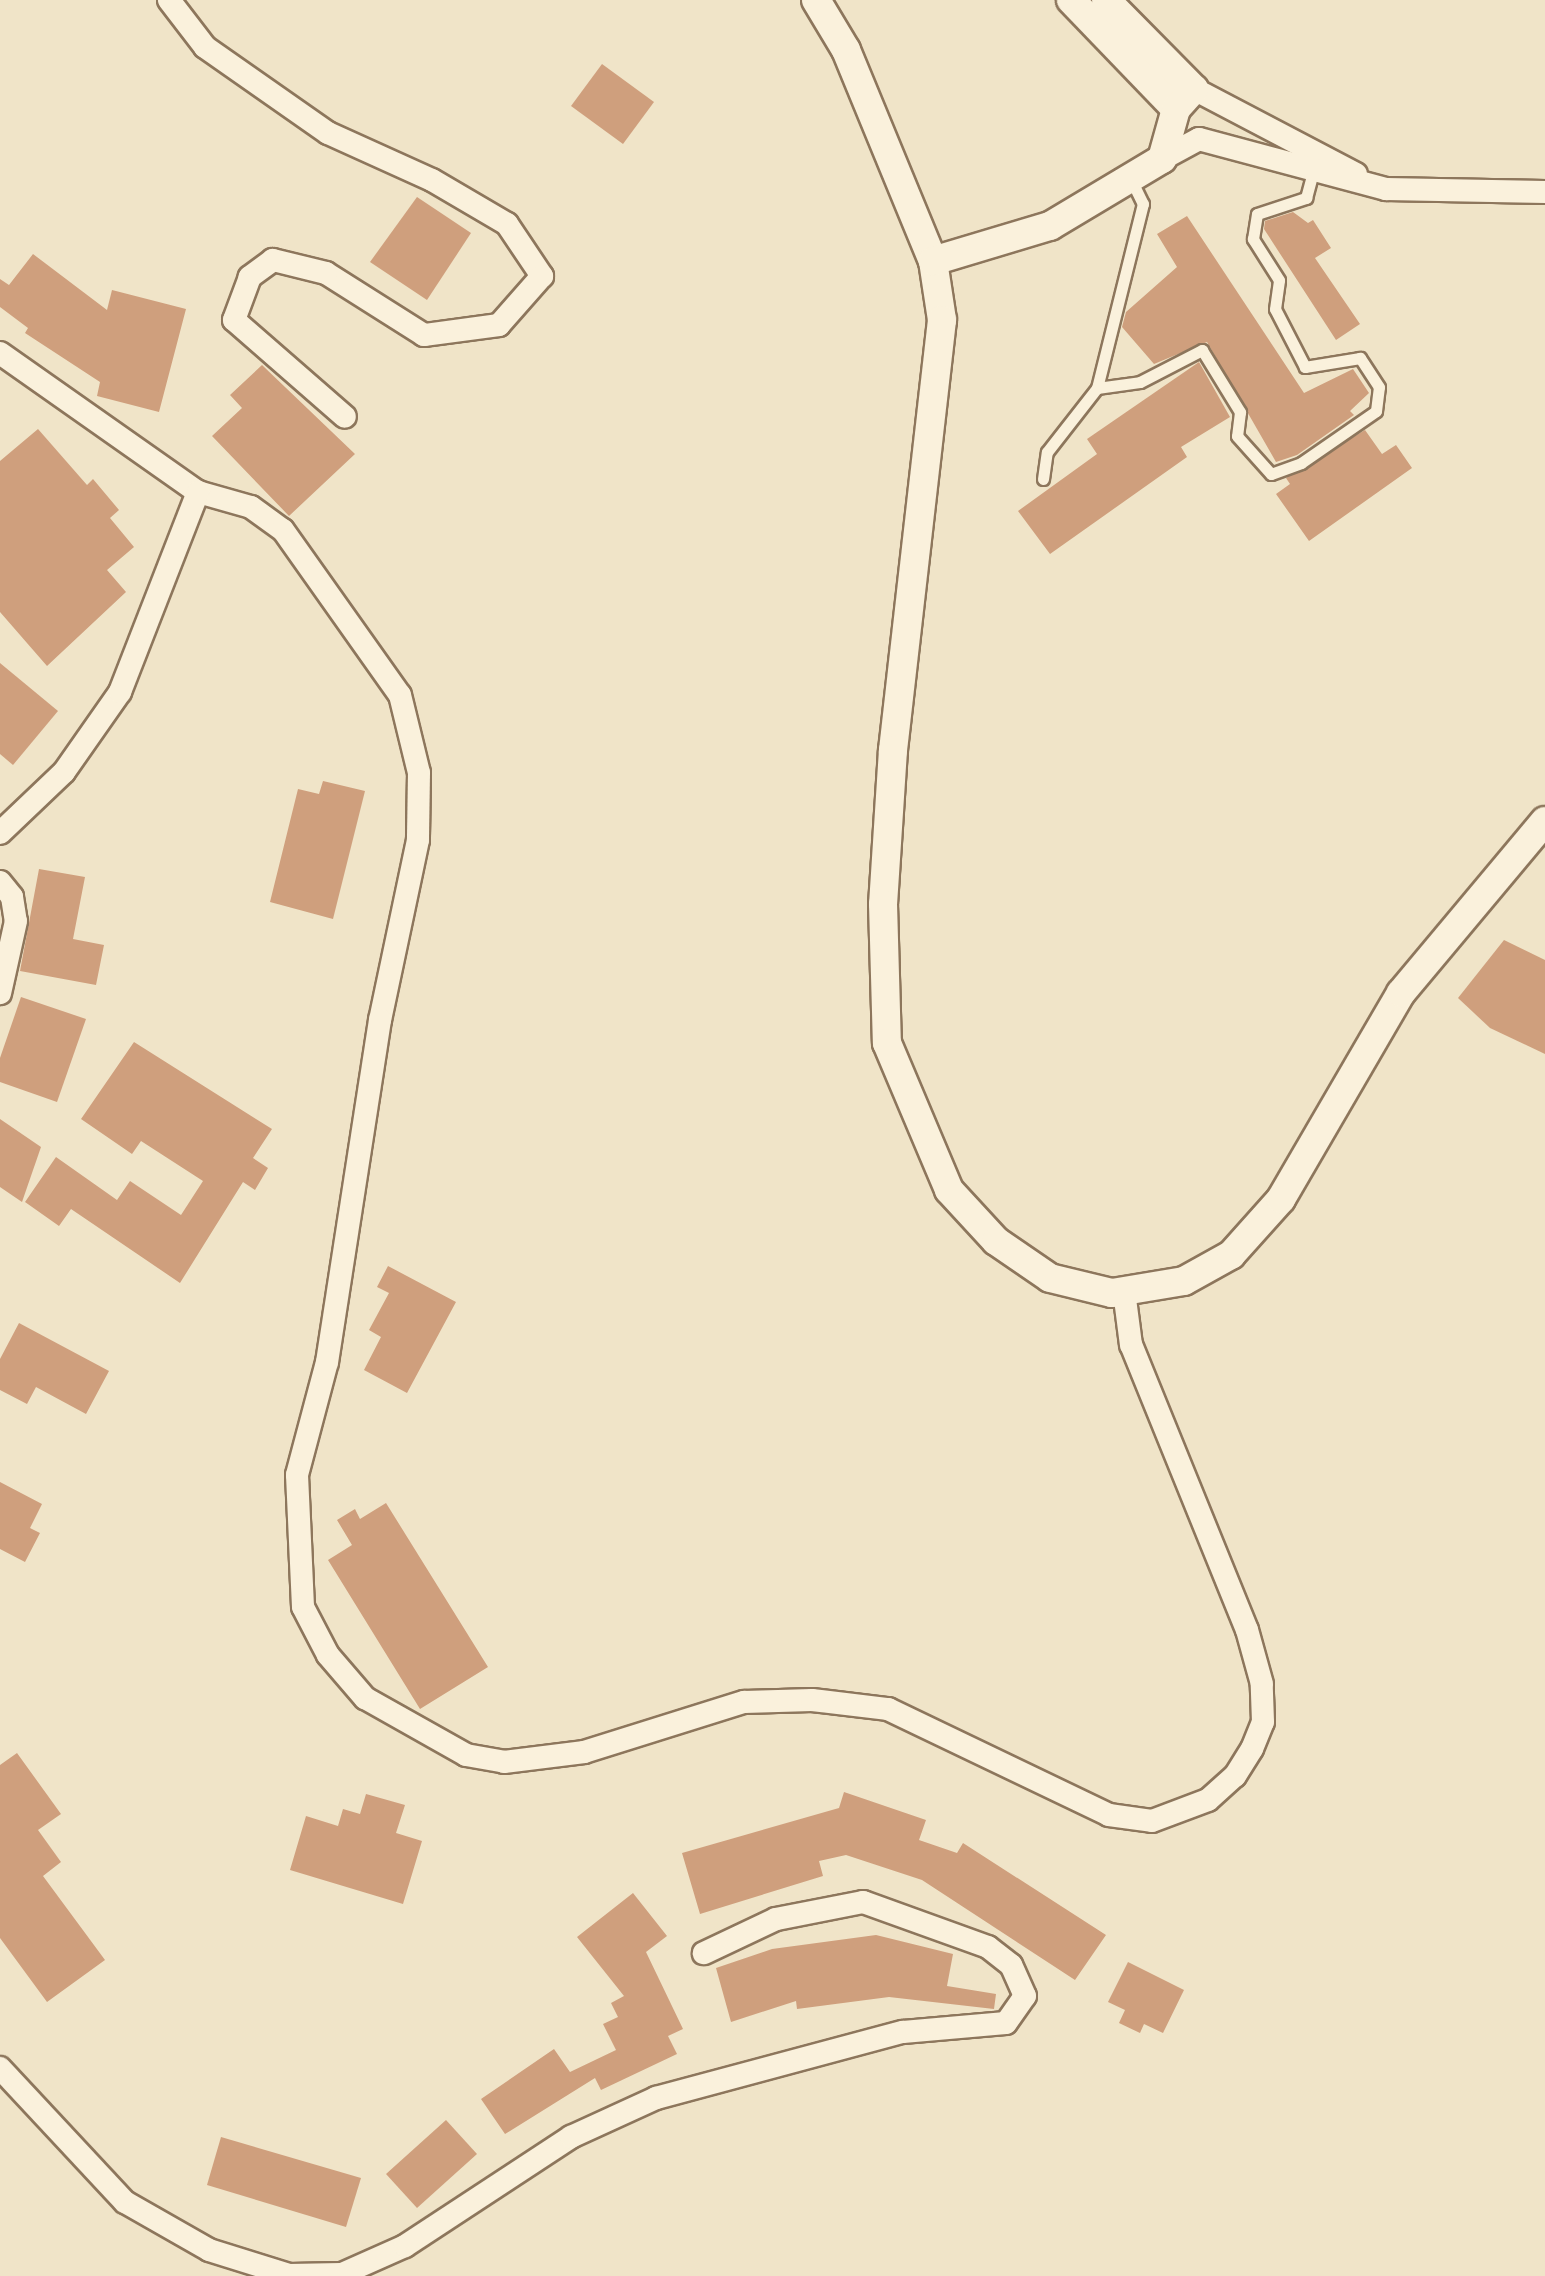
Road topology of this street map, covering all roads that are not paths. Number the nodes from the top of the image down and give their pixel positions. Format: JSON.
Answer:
{"nodes":[{"id":1,"x":168,"y":0,"type":"edge"},
{"id":2,"x":816,"y":0,"type":"edge"},
{"id":3,"x":1071,"y":0,"type":"edge"},
{"id":4,"x":1106,"y":0,"type":"edge"},
{"id":5,"x":1185,"y":99,"type":"junction"},
{"id":6,"x":1162,"y":159,"type":"junction"},
{"id":7,"x":1313,"y":172,"type":"junction"},
{"id":8,"x":1131,"y":179,"type":"junction"},
{"id":9,"x":1386,"y":189,"type":"junction"},
{"id":10,"x":1545,"y":192,"type":"edge"},
{"id":11,"x":933,"y":261,"type":"junction"},
{"id":12,"x":0,"y":353,"type":"edge"},
{"id":13,"x":1098,"y":388,"type":"junction"},
{"id":14,"x":346,"y":417,"type":"dead end"},
{"id":15,"x":1043,"y":479,"type":"dead end"},
{"id":16,"x":198,"y":492,"type":"junction"},
{"id":17,"x":1545,"y":821,"type":"edge"},
{"id":18,"x":0,"y":833,"type":"edge"},
{"id":19,"x":0,"y":882,"type":"edge"},
{"id":20,"x":0,"y":993,"type":"edge"},
{"id":21,"x":1124,"y":1291,"type":"junction"},
{"id":22,"x":704,"y":1953,"type":"dead end"},
{"id":23,"x":0,"y":2068,"type":"edge"}],
"edges":[{"from":1,"to":14,"type":"street"},
{"from":2,"to":11,"type":"street"},
{"from":3,"to":5,"type":"street"},
{"from":4,"to":5,"type":"street"},
{"from":5,"to":6,"type":"street"},
{"from":5,"to":9,"type":"street"},
{"from":6,"to":7,"type":"street"},
{"from":6,"to":8,"type":"street"},
{"from":7,"to":9,"type":"street"},
{"from":7,"to":13,"type":"lane"},
{"from":8,"to":11,"type":"street"},
{"from":8,"to":13,"type":"lane"},
{"from":9,"to":10,"type":"street"},
{"from":11,"to":21,"type":"street"},
{"from":12,"to":16,"type":"street"},
{"from":13,"to":15,"type":"lane"},
{"from":16,"to":18,"type":"street"},
{"from":16,"to":21,"type":"street"},
{"from":17,"to":21,"type":"street"},
{"from":19,"to":20,"type":"street"},
{"from":22,"to":23,"type":"street"}]}
